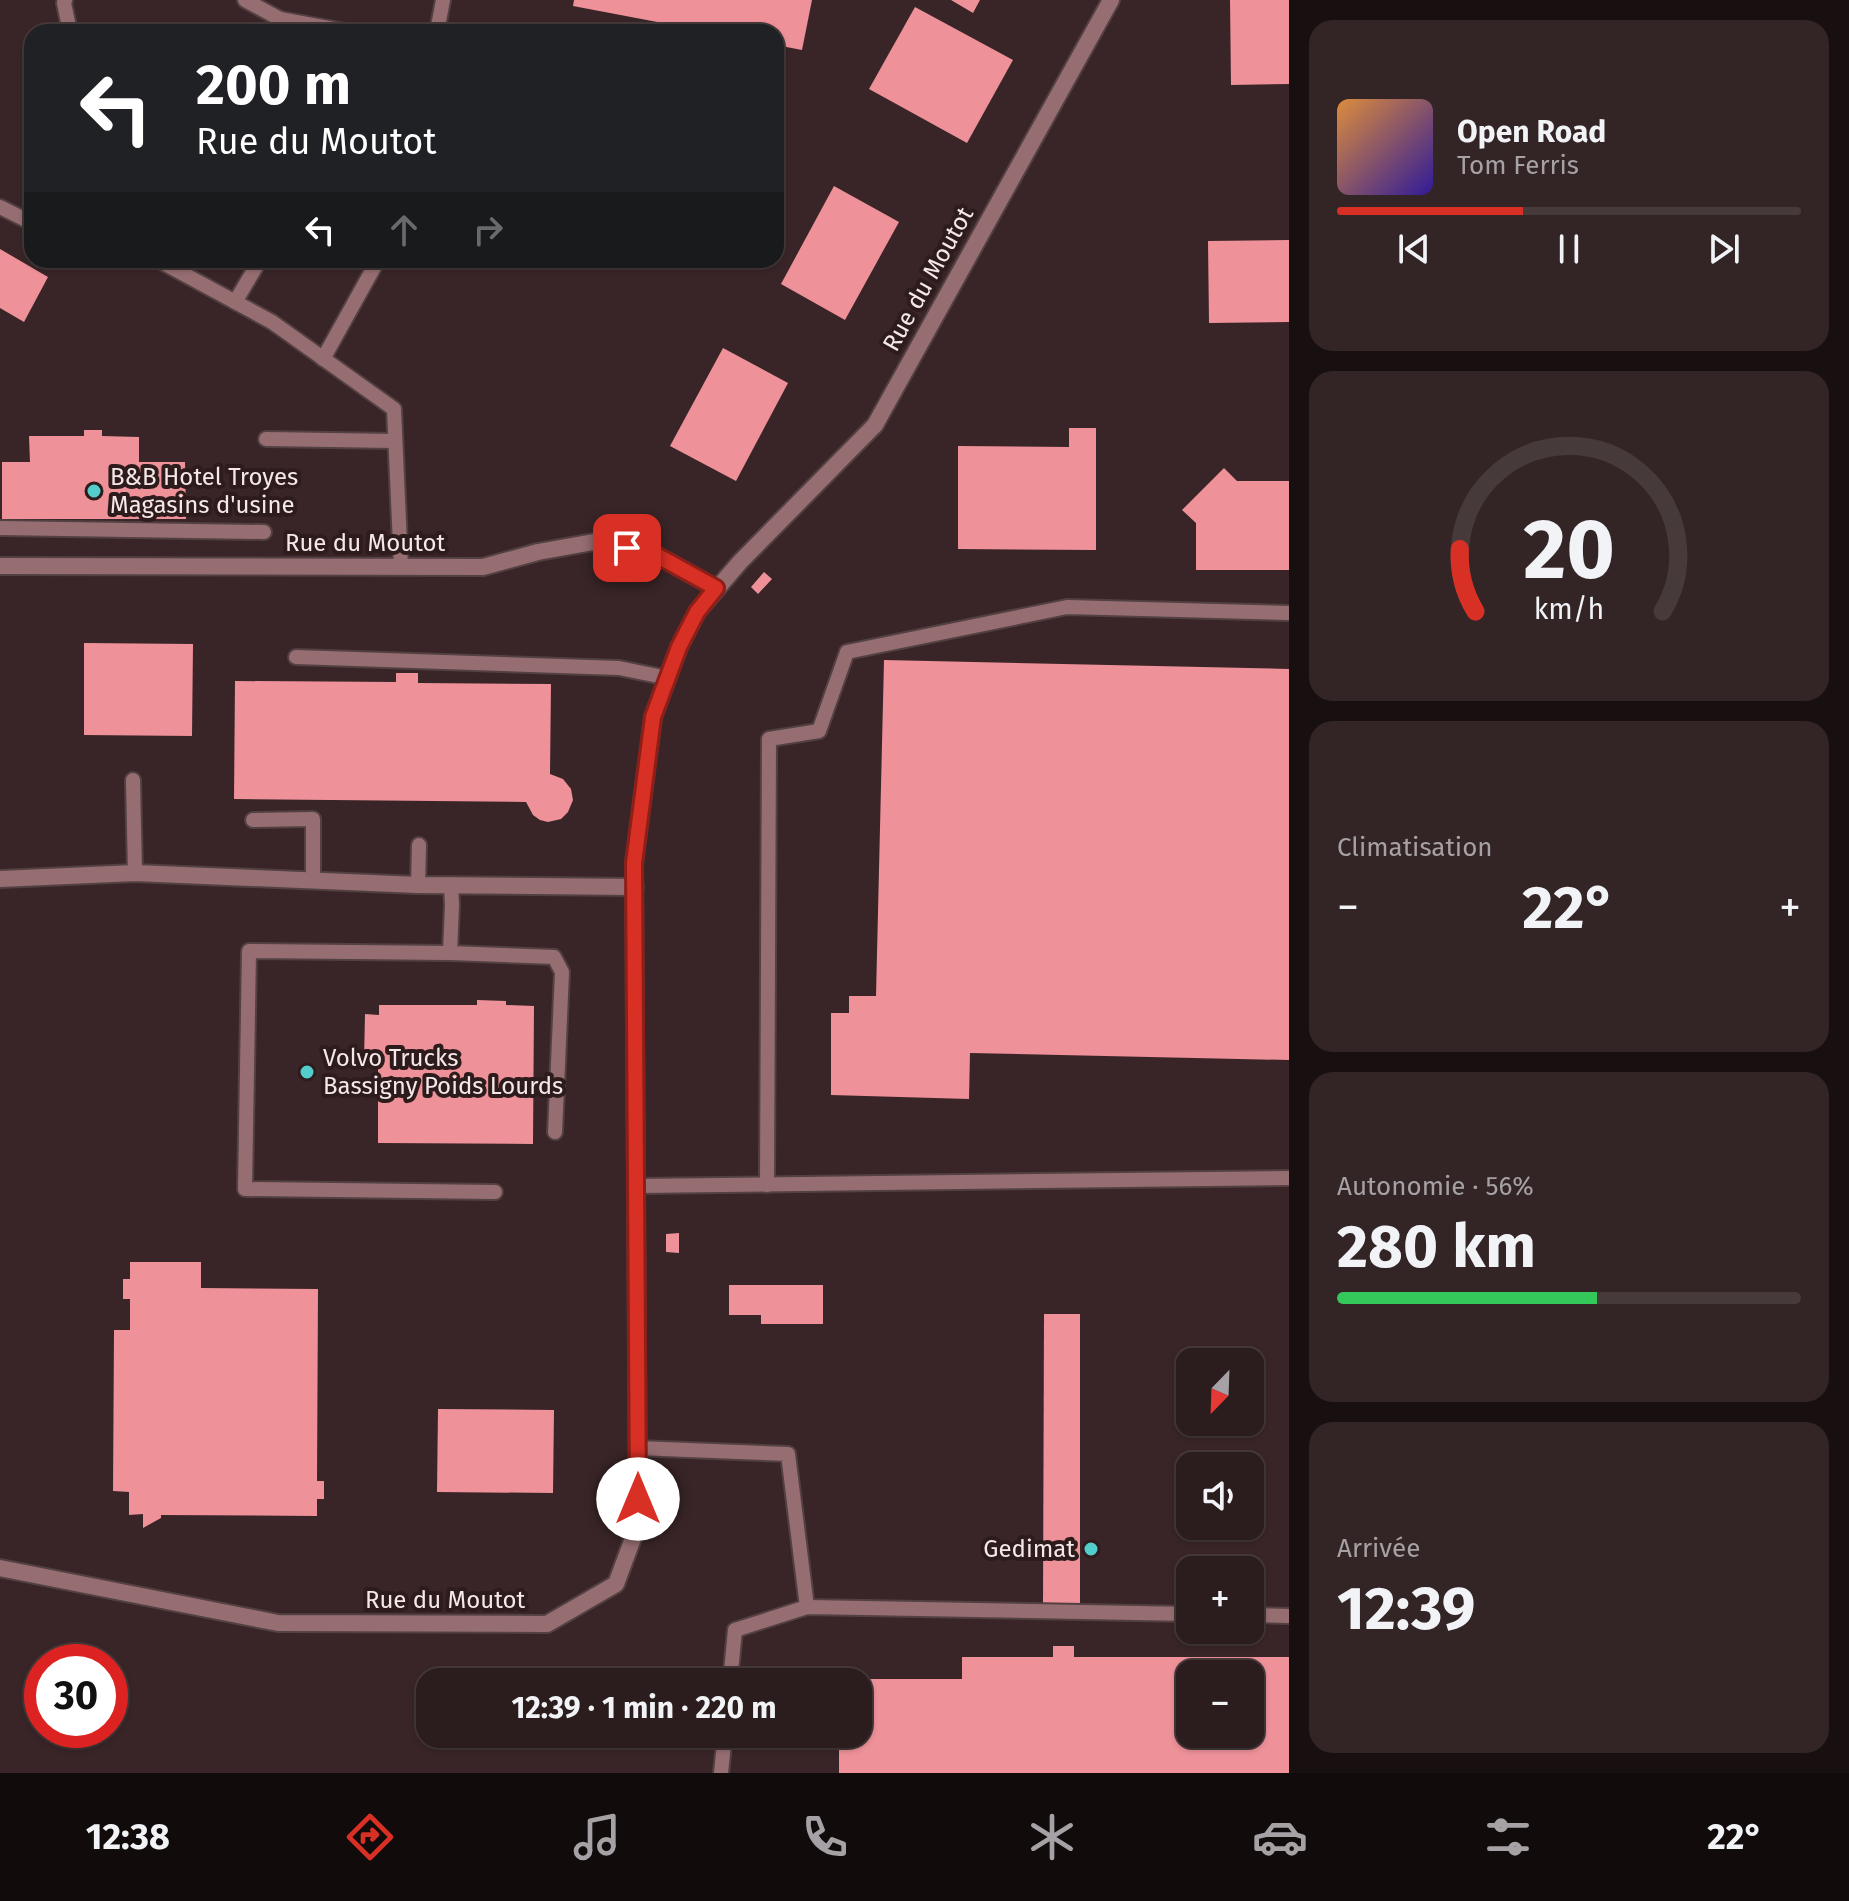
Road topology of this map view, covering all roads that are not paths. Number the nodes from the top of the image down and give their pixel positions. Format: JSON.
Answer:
{"nodes":[{"id":1,"x":65,"y":0,"type":"edge"},
{"id":2,"x":245,"y":0,"type":"edge"},
{"id":3,"x":443,"y":0,"type":"edge"},
{"id":4,"x":1111,"y":0,"type":"edge"},
{"id":5,"x":68,"y":24,"type":"edge"},
{"id":6,"x":277,"y":24,"type":"edge"},
{"id":7,"x":438,"y":24,"type":"edge"},
{"id":8,"x":0,"y":207,"type":"edge"},
{"id":9,"x":24,"y":219,"type":"edge"},
{"id":10,"x":173,"y":268,"type":"edge"},
{"id":11,"x":255,"y":268,"type":"edge"},
{"id":12,"x":374,"y":268,"type":"edge"},
{"id":13,"x":235,"y":302,"type":"junction"},
{"id":14,"x":323,"y":359,"type":"junction"},
{"id":15,"x":266,"y":439,"type":"dead end"},
{"id":16,"x":395,"y":441,"type":"junction"},
{"id":17,"x":0,"y":528,"type":"edge"},
{"id":18,"x":264,"y":532,"type":"dead end"},
{"id":19,"x":0,"y":566,"type":"edge"},
{"id":20,"x":401,"y":567,"type":"junction"},
{"id":21,"x":716,"y":588,"type":"junction"},
{"id":22,"x":1289,"y":613,"type":"edge"},
{"id":23,"x":296,"y":657,"type":"dead end"},
{"id":24,"x":668,"y":678,"type":"junction"},
{"id":25,"x":133,"y":780,"type":"dead end"},
{"id":26,"x":253,"y":820,"type":"dead end"},
{"id":27,"x":419,"y":845,"type":"dead end"},
{"id":28,"x":135,"y":873,"type":"junction"},
{"id":29,"x":0,"y":879,"type":"edge"},
{"id":30,"x":313,"y":881,"type":"junction"},
{"id":31,"x":418,"y":885,"type":"junction"},
{"id":32,"x":451,"y":886,"type":"junction"},
{"id":33,"x":635,"y":887,"type":"junction"},
{"id":34,"x":450,"y":953,"type":"junction"},
{"id":35,"x":555,"y":1132,"type":"dead end"},
{"id":36,"x":1289,"y":1178,"type":"edge"},
{"id":37,"x":767,"y":1185,"type":"junction"},
{"id":38,"x":636,"y":1186,"type":"junction"},
{"id":39,"x":495,"y":1192,"type":"dead end"},
{"id":40,"x":637,"y":1448,"type":"junction"},
{"id":41,"x":0,"y":1568,"type":"edge"},
{"id":42,"x":807,"y":1607,"type":"junction"},
{"id":43,"x":1176,"y":1614,"type":"edge"},
{"id":44,"x":1264,"y":1615,"type":"edge"},
{"id":45,"x":1289,"y":1616,"type":"edge"},
{"id":46,"x":731,"y":1668,"type":"edge"},
{"id":47,"x":724,"y":1748,"type":"edge"},
{"id":48,"x":721,"y":1773,"type":"edge"}],
"edges":[{"from":1,"to":5,"type":"lane"},
{"from":2,"to":6,"type":"lane"},
{"from":3,"to":7,"type":"lane"},
{"from":4,"to":21,"type":"street","name":"Rue du Moutot"},
{"from":8,"to":9,"type":"lane"},
{"from":10,"to":13,"type":"lane"},
{"from":11,"to":13,"type":"lane"},
{"from":12,"to":14,"type":"lane"},
{"from":13,"to":14,"type":"lane"},
{"from":14,"to":16,"type":"lane"},
{"from":15,"to":16,"type":"lane"},
{"from":16,"to":20,"type":"lane"},
{"from":17,"to":18,"type":"lane"},
{"from":19,"to":20,"type":"street","name":"Rue du Moutot"},
{"from":20,"to":21,"type":"street","name":"Rue du Moutot"},
{"from":21,"to":24,"type":"street","name":"Rue du Moutot"},
{"from":22,"to":37,"type":"lane"},
{"from":23,"to":24,"type":"lane"},
{"from":24,"to":33,"type":"street","name":"Rue du Moutot"},
{"from":25,"to":28,"type":"lane"},
{"from":26,"to":30,"type":"lane"},
{"from":27,"to":31,"type":"lane"},
{"from":28,"to":29,"type":"street"},
{"from":28,"to":30,"type":"street"},
{"from":30,"to":31,"type":"street"},
{"from":31,"to":32,"type":"street"},
{"from":32,"to":33,"type":"street"},
{"from":32,"to":34,"type":"lane"},
{"from":33,"to":38,"type":"street","name":"Rue du Moutot"},
{"from":34,"to":35,"type":"lane"},
{"from":34,"to":39,"type":"lane"},
{"from":36,"to":37,"type":"lane"},
{"from":37,"to":38,"type":"lane"},
{"from":38,"to":40,"type":"street","name":"Rue du Moutot"},
{"from":40,"to":41,"type":"street","name":"Rue du Moutot"},
{"from":40,"to":42,"type":"lane"},
{"from":42,"to":43,"type":"lane"},
{"from":42,"to":46,"type":"lane"},
{"from":44,"to":45,"type":"lane"},
{"from":47,"to":48,"type":"lane"}]}
